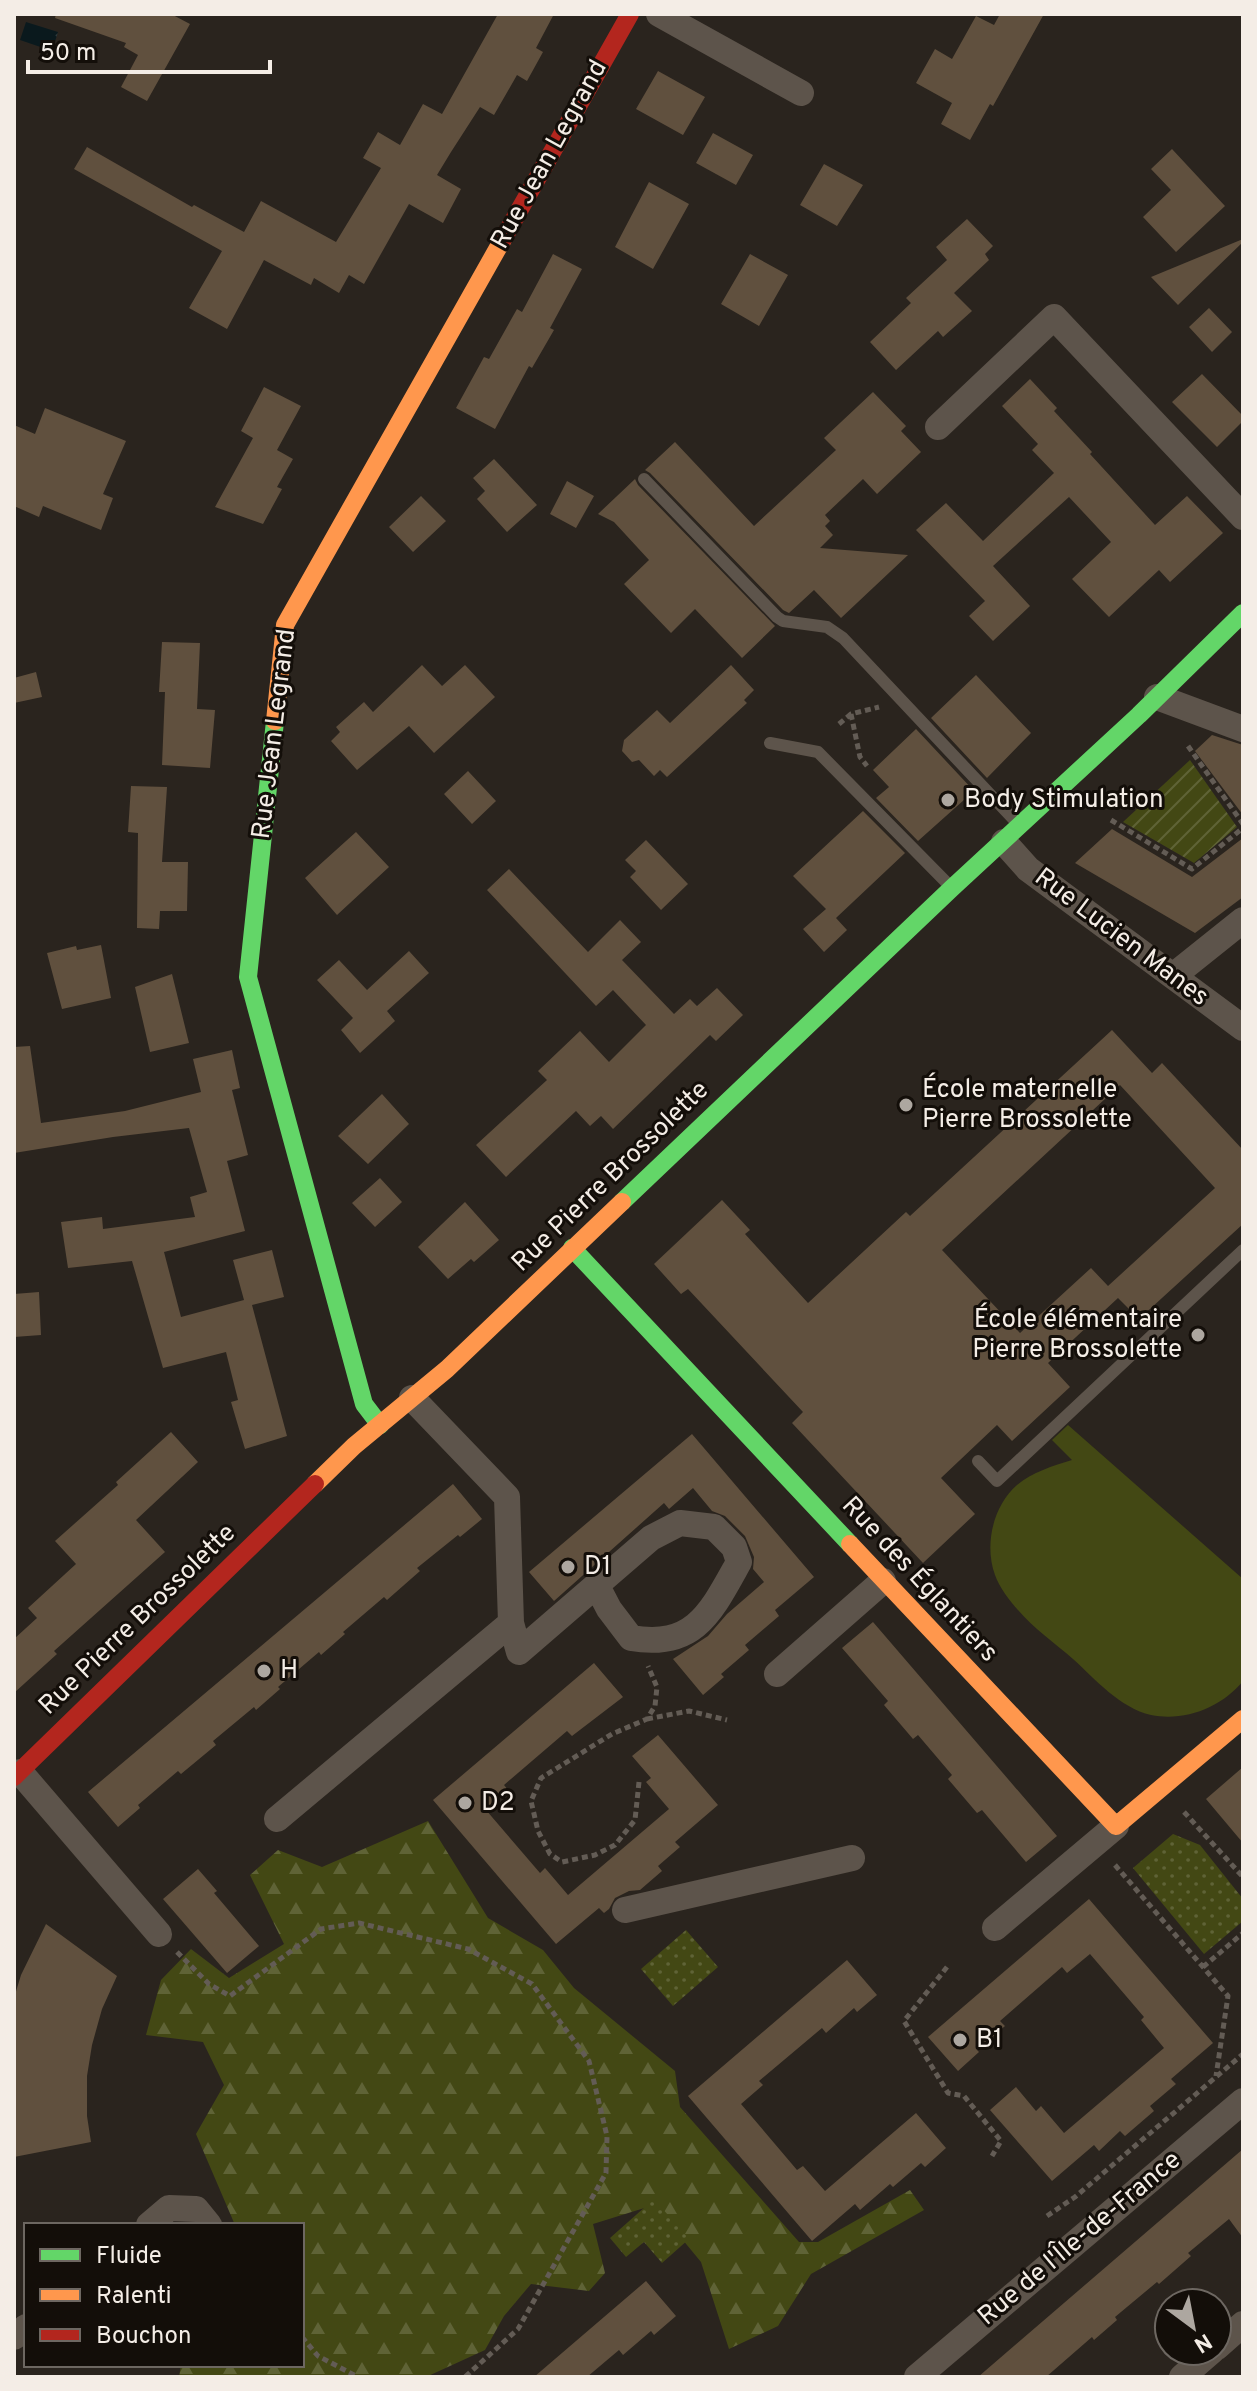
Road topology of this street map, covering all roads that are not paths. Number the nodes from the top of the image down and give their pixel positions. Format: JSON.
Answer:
{"nodes":[{"id":1,"x":630,"y":14,"type":"edge"},
{"id":2,"x":659,"y":14,"type":"edge"},
{"id":3,"x":801,"y":93,"type":"dead end"},
{"id":4,"x":938,"y":427,"type":"dead end"},
{"id":5,"x":644,"y":479,"type":"dead end"},
{"id":6,"x":1243,"y":517,"type":"edge"},
{"id":7,"x":1243,"y":613,"type":"edge"},
{"id":8,"x":1157,"y":697,"type":"junction"},
{"id":9,"x":1243,"y":729,"type":"edge"},
{"id":10,"x":770,"y":743,"type":"dead end"},
{"id":11,"x":1012,"y":834,"type":"junction"},
{"id":12,"x":952,"y":888,"type":"junction"},
{"id":13,"x":1243,"y":920,"type":"edge"},
{"id":14,"x":1173,"y":976,"type":"junction"},
{"id":15,"x":1243,"y":1028,"type":"edge"},
{"id":16,"x":572,"y":1248,"type":"junction"},
{"id":17,"x":1243,"y":1250,"type":"edge"},
{"id":18,"x":412,"y":1398,"type":"junction"},
{"id":19,"x":380,"y":1425,"type":"junction"},
{"id":20,"x":978,"y":1461,"type":"dead end"},
{"id":21,"x":883,"y":1581,"type":"junction"},
{"id":22,"x":597,"y":1586,"type":"junction"},
{"id":23,"x":511,"y":1623,"type":"junction"},
{"id":24,"x":777,"y":1674,"type":"dead end"},
{"id":25,"x":1243,"y":1719,"type":"edge"},
{"id":26,"x":17,"y":1775,"type":"edge"},
{"id":27,"x":277,"y":1819,"type":"dead end"},
{"id":28,"x":1106,"y":1834,"type":"junction"},
{"id":29,"x":852,"y":1858,"type":"dead end"},
{"id":30,"x":625,"y":1910,"type":"dead end"},
{"id":31,"x":995,"y":1928,"type":"dead end"},
{"id":32,"x":159,"y":1934,"type":"road end"},
{"id":33,"x":1243,"y":2101,"type":"edge"},
{"id":34,"x":151,"y":2223,"type":"edge"},
{"id":35,"x":207,"y":2223,"type":"edge"},
{"id":36,"x":917,"y":2377,"type":"edge"}],
"edges":[{"from":1,"to":19,"type":"street","name":"Rue Jean Legrand"},
{"from":2,"to":3,"type":"street"},
{"from":4,"to":6,"type":"street"},
{"from":5,"to":11,"type":"lane"},
{"from":7,"to":8,"type":"street","name":"Rue Pierre Brossolette"},
{"from":8,"to":9,"type":"street"},
{"from":8,"to":11,"type":"street","name":"Rue Pierre Brossolette"},
{"from":10,"to":12,"type":"lane"},
{"from":11,"to":12,"type":"street","name":"Rue Pierre Brossolette"},
{"from":11,"to":14,"type":"street","name":"Rue Lucien Manes"},
{"from":12,"to":16,"type":"street","name":"Rue Pierre Brossolette"},
{"from":13,"to":14,"type":"street"},
{"from":14,"to":15,"type":"street","name":"Rue Lucien Manes"},
{"from":16,"to":18,"type":"street","name":"Rue Pierre Brossolette"},
{"from":16,"to":21,"type":"street","name":"Rue des Églantiers"},
{"from":17,"to":20,"type":"lane"},
{"from":18,"to":19,"type":"street","name":"Rue Pierre Brossolette"},
{"from":18,"to":23,"type":"street"},
{"from":19,"to":26,"type":"street","name":"Rue Pierre Brossolette"},
{"from":21,"to":24,"type":"street"},
{"from":21,"to":28,"type":"street","name":"Rue des Églantiers"},
{"from":22,"to":22,"type":"street"},
{"from":22,"to":23,"type":"street"},
{"from":23,"to":27,"type":"street"},
{"from":25,"to":28,"type":"street"},
{"from":26,"to":32,"type":"street"},
{"from":28,"to":31,"type":"street"},
{"from":29,"to":30,"type":"street"},
{"from":33,"to":36,"type":"street","name":"Rue de l'Île-de-France"},
{"from":34,"to":35,"type":"street"}]}
